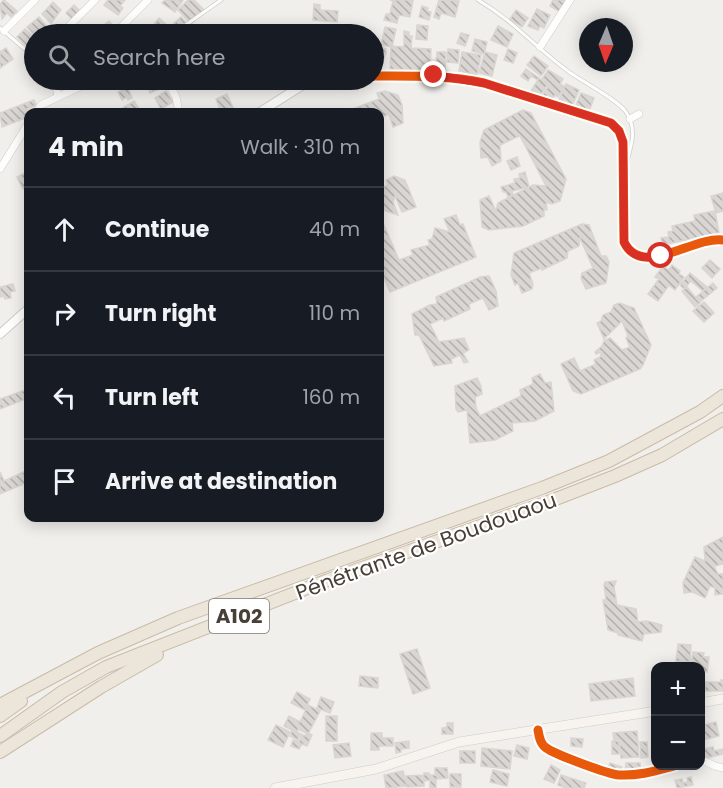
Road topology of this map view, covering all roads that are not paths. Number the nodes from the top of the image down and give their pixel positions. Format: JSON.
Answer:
{"nodes":[{"id":1,"x":35,"y":0,"type":"edge"},
{"id":2,"x":95,"y":0,"type":"edge"},
{"id":3,"x":148,"y":0,"type":"edge"},
{"id":4,"x":221,"y":0,"type":"edge"},
{"id":5,"x":478,"y":0,"type":"edge"},
{"id":6,"x":570,"y":0,"type":"edge"},
{"id":7,"x":71,"y":24,"type":"edge"},
{"id":8,"x":124,"y":24,"type":"edge"},
{"id":9,"x":187,"y":24,"type":"edge"},
{"id":10,"x":2,"y":30,"type":"edge"},
{"id":11,"x":540,"y":47,"type":"junction"},
{"id":12,"x":24,"y":49,"type":"edge"},
{"id":13,"x":384,"y":76,"type":"edge"},
{"id":14,"x":56,"y":90,"type":"edge"},
{"id":15,"x":73,"y":90,"type":"edge"},
{"id":16,"x":172,"y":90,"type":"edge"},
{"id":17,"x":295,"y":90,"type":"edge"},
{"id":18,"x":58,"y":97,"type":"junction"},
{"id":19,"x":39,"y":108,"type":"edge"},
{"id":20,"x":178,"y":108,"type":"edge"},
{"id":21,"x":266,"y":108,"type":"edge"},
{"id":22,"x":639,"y":114,"type":"dead end"},
{"id":23,"x":630,"y":119,"type":"junction"},
{"id":24,"x":24,"y":130,"type":"edge"},
{"id":25,"x":625,"y":168,"type":"junction"},
{"id":26,"x":0,"y":169,"type":"edge"},
{"id":27,"x":723,"y":240,"type":"edge"},
{"id":28,"x":24,"y":313,"type":"edge"},
{"id":29,"x":0,"y":334,"type":"edge"},
{"id":30,"x":723,"y":396,"type":"edge"},
{"id":31,"x":723,"y":419,"type":"edge"},
{"id":32,"x":187,"y":637,"type":"junction"},
{"id":33,"x":56,"y":675,"type":"junction"},
{"id":34,"x":723,"y":699,"type":"edge"},
{"id":35,"x":705,"y":702,"type":"edge"},
{"id":36,"x":0,"y":705,"type":"edge"},
{"id":37,"x":651,"y":712,"type":"edge"},
{"id":38,"x":0,"y":716,"type":"edge"},
{"id":39,"x":538,"y":730,"type":"junction"},
{"id":40,"x":0,"y":736,"type":"edge"},
{"id":41,"x":0,"y":752,"type":"edge"},
{"id":42,"x":705,"y":761,"type":"edge"},
{"id":43,"x":723,"y":768,"type":"edge"},
{"id":44,"x":658,"y":770,"type":"edge"},
{"id":45,"x":275,"y":788,"type":"edge"}],
"edges":[{"from":1,"to":10,"type":"street"},
{"from":2,"to":7,"type":"street"},
{"from":3,"to":8,"type":"street"},
{"from":4,"to":9,"type":"lane"},
{"from":5,"to":11,"type":"lane"},
{"from":6,"to":11,"type":"street"},
{"from":10,"to":12,"type":"lane"},
{"from":11,"to":23,"type":"lane"},
{"from":13,"to":25,"type":"street"},
{"from":14,"to":18,"type":"street"},
{"from":15,"to":18,"type":"street"},
{"from":16,"to":20,"type":"street"},
{"from":17,"to":21,"type":"street"},
{"from":18,"to":19,"type":"street"},
{"from":22,"to":23,"type":"street"},
{"from":23,"to":25,"type":"lane"},
{"from":24,"to":26,"type":"street"},
{"from":25,"to":27,"type":"street"},
{"from":28,"to":29,"type":"street"},
{"from":30,"to":33,"type":"highway","name":"Pénétrante de Boudouaou","number":"A102"},
{"from":31,"to":32,"type":"highway","name":"Pénétrante de Boudouaou","number":"A102"},
{"from":32,"to":40,"type":"highway","name":"Pénétrante de Boudouaou","number":"A102"},
{"from":32,"to":41,"type":"highway"},
{"from":33,"to":36,"type":"highway"},
{"from":33,"to":38,"type":"highway"},
{"from":34,"to":35,"type":"main road"},
{"from":37,"to":39,"type":"main road"},
{"from":39,"to":44,"type":"street"},
{"from":39,"to":45,"type":"main road"},
{"from":42,"to":43,"type":"street"}]}
